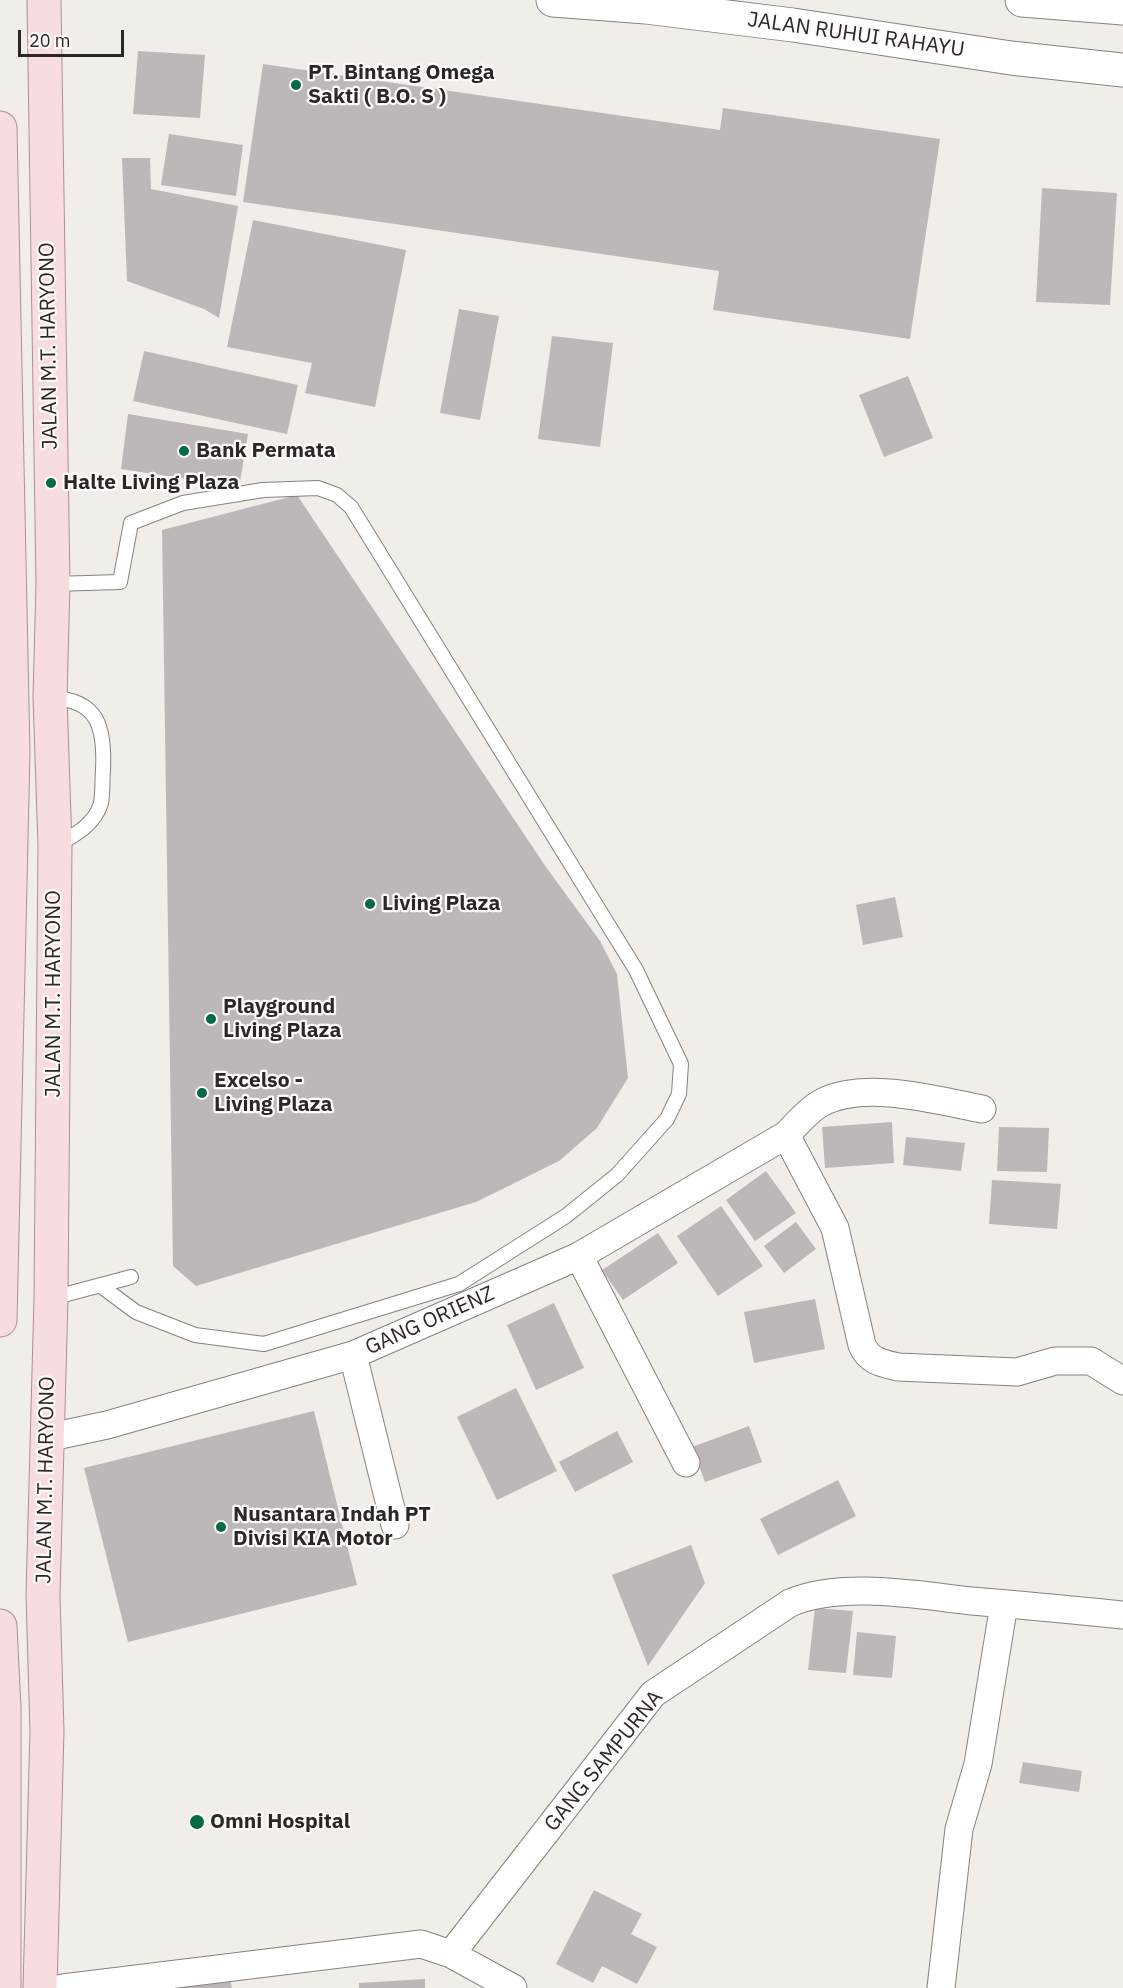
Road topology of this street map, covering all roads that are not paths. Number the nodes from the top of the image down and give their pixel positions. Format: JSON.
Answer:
{"nodes":[{"id":1,"x":44,"y":0,"type":"edge"},
{"id":2,"x":553,"y":0,"type":"edge"},
{"id":3,"x":1022,"y":0,"type":"edge"},
{"id":4,"x":1119,"y":5,"type":"edge"},
{"id":5,"x":1123,"y":70,"type":"edge"},
{"id":6,"x":0,"y":128,"type":"edge"},
{"id":7,"x":4,"y":414,"type":"edge"},
{"id":8,"x":53,"y":584,"type":"junction"},
{"id":9,"x":50,"y":698,"type":"junction"},
{"id":10,"x":7,"y":752,"type":"edge"},
{"id":11,"x":55,"y":846,"type":"junction"},
{"id":12,"x":982,"y":1109,"type":"dead end"},
{"id":13,"x":3,"y":1126,"type":"edge"},
{"id":14,"x":786,"y":1135,"type":"junction"},
{"id":15,"x":1,"y":1239,"type":"edge"},
{"id":16,"x":579,"y":1256,"type":"junction"},
{"id":17,"x":131,"y":1277,"type":"dead end"},
{"id":18,"x":101,"y":1286,"type":"junction"},
{"id":19,"x":51,"y":1298,"type":"junction"},
{"id":20,"x":1,"y":1303,"type":"edge"},
{"id":21,"x":353,"y":1355,"type":"junction"},
{"id":22,"x":1123,"y":1381,"type":"edge"},
{"id":23,"x":46,"y":1438,"type":"junction"},
{"id":24,"x":686,"y":1463,"type":"dead end"},
{"id":25,"x":395,"y":1525,"type":"dead end"},
{"id":26,"x":1004,"y":1604,"type":"junction"},
{"id":27,"x":1123,"y":1615,"type":"edge"},
{"id":28,"x":0,"y":1626,"type":"edge"},
{"id":29,"x":2,"y":1708,"type":"edge"},
{"id":30,"x":451,"y":1954,"type":"junction"},
{"id":31,"x":4,"y":1988,"type":"edge"},
{"id":32,"x":40,"y":1988,"type":"edge"},
{"id":33,"x":63,"y":1988,"type":"edge"},
{"id":34,"x":513,"y":1988,"type":"edge"},
{"id":35,"x":941,"y":1988,"type":"edge"}],
"edges":[{"from":1,"to":8,"type":"main road","name":"JALAN M.T. HARYONO"},
{"from":2,"to":5,"type":"main road","name":"JALAN RUHUI RAHAYU"},
{"from":3,"to":4,"type":"main road"},
{"from":6,"to":7,"type":"main road","name":"JALAN M.T. HARYONO"},
{"from":7,"to":10,"type":"main road","name":"JALAN M.T. HARYONO"},
{"from":8,"to":9,"type":"main road","name":"JALAN M.T. HARYONO"},
{"from":8,"to":18,"type":"lane"},
{"from":9,"to":11,"type":"main road","name":"JALAN M.T. HARYONO"},
{"from":9,"to":11,"type":"lane"},
{"from":10,"to":13,"type":"main road","name":"JALAN M.T. HARYONO"},
{"from":11,"to":19,"type":"main road","name":"JALAN M.T. HARYONO"},
{"from":12,"to":14,"type":"street","name":"GANG ORIENZ"},
{"from":13,"to":15,"type":"main road","name":"JALAN M.T. HARYONO"},
{"from":14,"to":16,"type":"street","name":"GANG ORIENZ"},
{"from":14,"to":22,"type":"street"},
{"from":15,"to":20,"type":"main road","name":"JALAN M.T. HARYONO"},
{"from":16,"to":21,"type":"street","name":"GANG ORIENZ"},
{"from":16,"to":24,"type":"street"},
{"from":17,"to":18,"type":"lane"},
{"from":18,"to":19,"type":"lane"},
{"from":19,"to":23,"type":"main road","name":"JALAN M.T. HARYONO"},
{"from":21,"to":23,"type":"street","name":"GANG ORIENZ"},
{"from":21,"to":25,"type":"street"},
{"from":23,"to":32,"type":"main road","name":"JALAN M.T. HARYONO"},
{"from":26,"to":27,"type":"street","name":"GANG SAMPURNA"},
{"from":26,"to":30,"type":"street","name":"GANG SAMPURNA"},
{"from":26,"to":35,"type":"street"},
{"from":28,"to":29,"type":"main road"},
{"from":29,"to":31,"type":"main road"},
{"from":30,"to":33,"type":"street"},
{"from":30,"to":34,"type":"street"}]}
